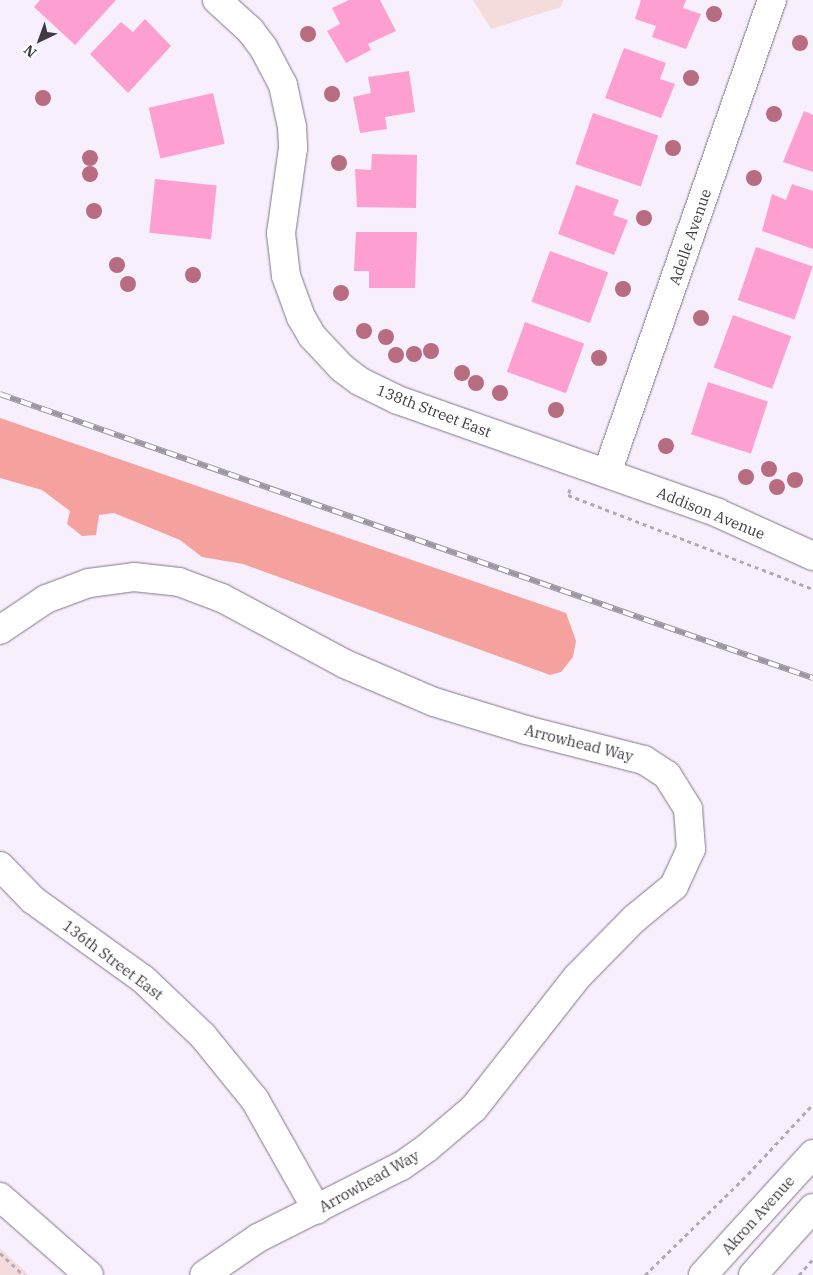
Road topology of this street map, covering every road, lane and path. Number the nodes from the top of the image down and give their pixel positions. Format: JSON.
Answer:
{"nodes":[{"id":1,"x":217,"y":0,"type":"edge"},
{"id":2,"x":772,"y":0,"type":"edge"},
{"id":3,"x":606,"y":473,"type":"junction"},
{"id":4,"x":573,"y":497,"type":"dead end"},
{"id":5,"x":813,"y":556,"type":"edge"},
{"id":6,"x":813,"y":589,"type":"edge"},
{"id":7,"x":0,"y":630,"type":"edge"},
{"id":8,"x":0,"y":866,"type":"edge"},
{"id":9,"x":813,"y":1104,"type":"edge"},
{"id":10,"x":813,"y":1154,"type":"edge"},
{"id":11,"x":0,"y":1197,"type":"edge"},
{"id":12,"x":813,"y":1208,"type":"edge"},
{"id":13,"x":317,"y":1210,"type":"junction"},
{"id":14,"x":0,"y":1254,"type":"edge"},
{"id":15,"x":813,"y":1259,"type":"edge"},
{"id":16,"x":24,"y":1275,"type":"edge"},
{"id":17,"x":89,"y":1275,"type":"edge"},
{"id":18,"x":204,"y":1275,"type":"edge"},
{"id":19,"x":645,"y":1275,"type":"edge"},
{"id":20,"x":703,"y":1275,"type":"edge"},
{"id":21,"x":752,"y":1275,"type":"edge"},
{"id":22,"x":799,"y":1275,"type":"edge"}],
"edges":[{"from":1,"to":3,"type":"street","name":"138th Street East"},
{"from":2,"to":3,"type":"street","name":"Adelle Avenue"},
{"from":3,"to":5,"type":"street","name":"Addison Avenue"},
{"from":4,"to":6,"type":"path"},
{"from":7,"to":13,"type":"street","name":"Arrowhead Way"},
{"from":8,"to":13,"type":"street","name":"136th Street East"},
{"from":9,"to":19,"type":"path"},
{"from":10,"to":20,"type":"street","name":"Akron Avenue"},
{"from":11,"to":17,"type":"street"},
{"from":12,"to":21,"type":"street"},
{"from":13,"to":18,"type":"street","name":"Arrowhead Way"},
{"from":14,"to":16,"type":"path"},
{"from":15,"to":22,"type":"path"}]}
